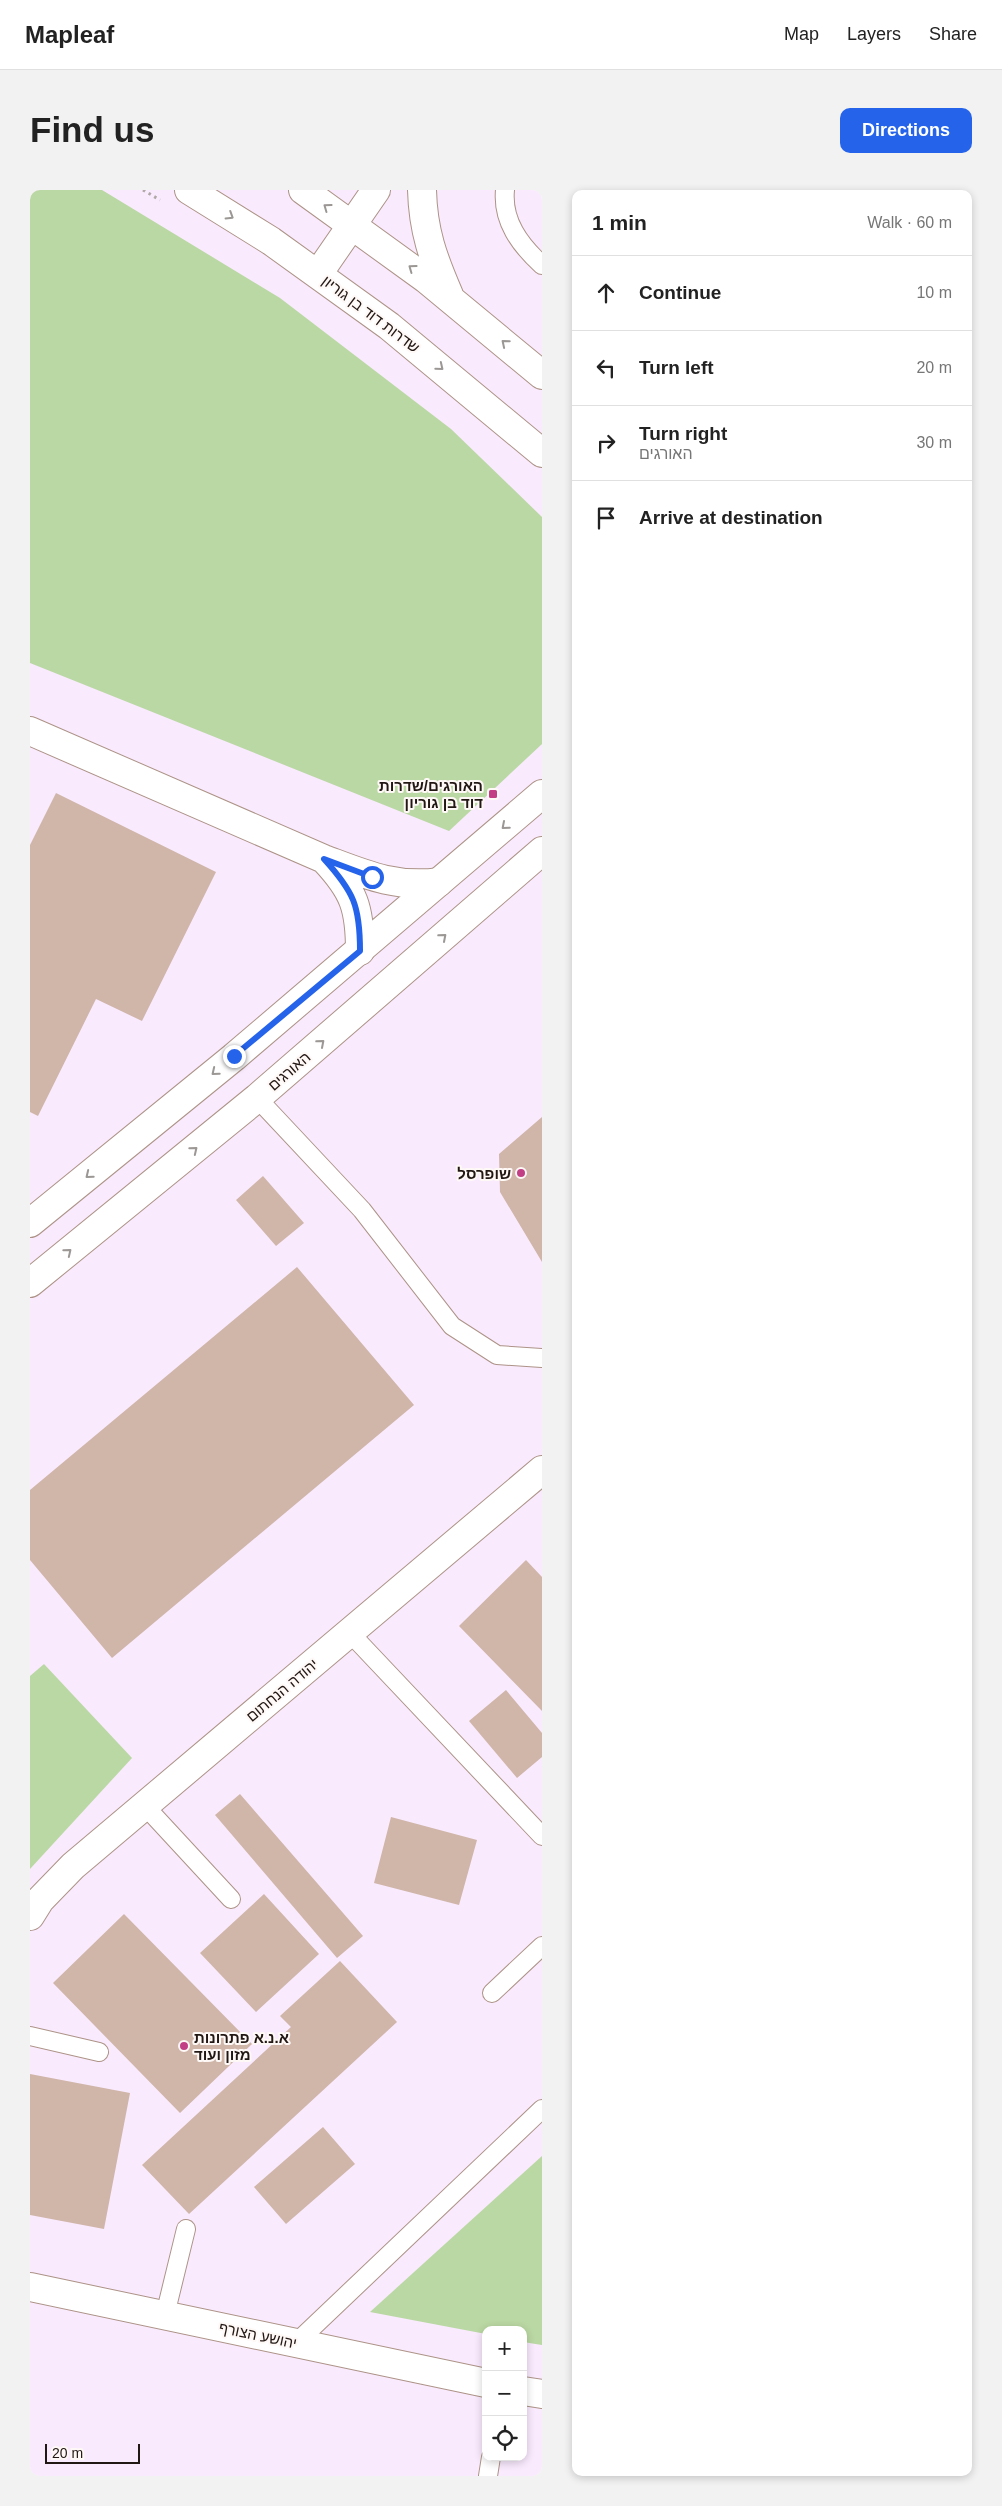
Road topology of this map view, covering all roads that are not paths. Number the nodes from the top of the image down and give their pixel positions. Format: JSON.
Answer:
{"nodes":[{"id":1,"x":189,"y":190,"type":"edge"},
{"id":2,"x":303,"y":190,"type":"edge"},
{"id":3,"x":376,"y":190,"type":"edge"},
{"id":4,"x":422,"y":190,"type":"edge"},
{"id":5,"x":506,"y":190,"type":"edge"},
{"id":6,"x":351,"y":224,"type":"junction"},
{"id":7,"x":542,"y":264,"type":"edge"},
{"id":8,"x":318,"y":274,"type":"junction"},
{"id":9,"x":450,"y":298,"type":"junction"},
{"id":10,"x":542,"y":374,"type":"edge"},
{"id":11,"x":542,"y":453,"type":"edge"},
{"id":12,"x":30,"y":731,"type":"edge"},
{"id":13,"x":542,"y":794,"type":"edge"},
{"id":14,"x":542,"y":851,"type":"edge"},
{"id":15,"x":324,"y":859,"type":"junction"},
{"id":16,"x":439,"y":882,"type":"junction"},
{"id":17,"x":360,"y":951,"type":"junction"},
{"id":18,"x":257,"y":1098,"type":"junction"},
{"id":19,"x":30,"y":1222,"type":"edge"},
{"id":20,"x":30,"y":1283,"type":"edge"},
{"id":21,"x":542,"y":1358,"type":"edge"},
{"id":22,"x":542,"y":1470,"type":"edge"},
{"id":23,"x":350,"y":1633,"type":"junction"},
{"id":24,"x":145,"y":1806,"type":"junction"},
{"id":25,"x":542,"y":1836,"type":"edge"},
{"id":26,"x":231,"y":1899,"type":"dead end"},
{"id":27,"x":30,"y":1916,"type":"edge"},
{"id":28,"x":542,"y":1946,"type":"edge"},
{"id":29,"x":492,"y":1993,"type":"dead end"},
{"id":30,"x":30,"y":2036,"type":"edge"},
{"id":31,"x":99,"y":2052,"type":"dead end"},
{"id":32,"x":542,"y":2109,"type":"edge"},
{"id":33,"x":186,"y":2228,"type":"dead end"},
{"id":34,"x":30,"y":2287,"type":"edge"},
{"id":35,"x":165,"y":2315,"type":"junction"},
{"id":36,"x":296,"y":2343,"type":"junction"},
{"id":37,"x":482,"y":2382,"type":"edge"},
{"id":38,"x":527,"y":2391,"type":"edge"},
{"id":39,"x":542,"y":2394,"type":"edge"},
{"id":40,"x":490,"y":2461,"type":"edge"},
{"id":41,"x":488,"y":2476,"type":"edge"}],
"edges":[{"from":1,"to":8,"type":"street","name":"שדרות דוד בן גוריון","one_way":true},
{"from":6,"to":2,"type":"street","one_way":true},
{"from":3,"to":6,"type":"street"},
{"from":4,"to":9,"type":"street"},
{"from":5,"to":7,"type":"lane"},
{"from":6,"to":8,"type":"street"},
{"from":9,"to":6,"type":"street","one_way":true},
{"from":8,"to":11,"type":"street","name":"שדרות דוד בן גוריון","one_way":true},
{"from":10,"to":9,"type":"street","one_way":true},
{"from":12,"to":15,"type":"street"},
{"from":13,"to":16,"type":"street","one_way":true},
{"from":18,"to":14,"type":"street","name":"האורגים","one_way":true},
{"from":15,"to":16,"type":"street"},
{"from":15,"to":17,"type":"street"},
{"from":16,"to":17,"type":"street"},
{"from":17,"to":19,"type":"street","one_way":true},
{"from":20,"to":18,"type":"street","name":"האורגים","one_way":true},
{"from":18,"to":21,"type":"lane"},
{"from":22,"to":23,"type":"street","name":"יהודה הנחתום"},
{"from":23,"to":24,"type":"street","name":"יהודה הנחתום"},
{"from":23,"to":25,"type":"lane"},
{"from":24,"to":26,"type":"lane"},
{"from":24,"to":27,"type":"street","name":"יהודה הנחתום"},
{"from":28,"to":29,"type":"lane"},
{"from":30,"to":31,"type":"lane"},
{"from":32,"to":36,"type":"lane"},
{"from":33,"to":35,"type":"lane"},
{"from":34,"to":35,"type":"street","name":"יהושע הצורף"},
{"from":35,"to":36,"type":"street","name":"יהושע הצורף"},
{"from":36,"to":37,"type":"street","name":"יהושע הצורף"},
{"from":38,"to":39,"type":"street"},
{"from":40,"to":41,"type":"lane"}]}
